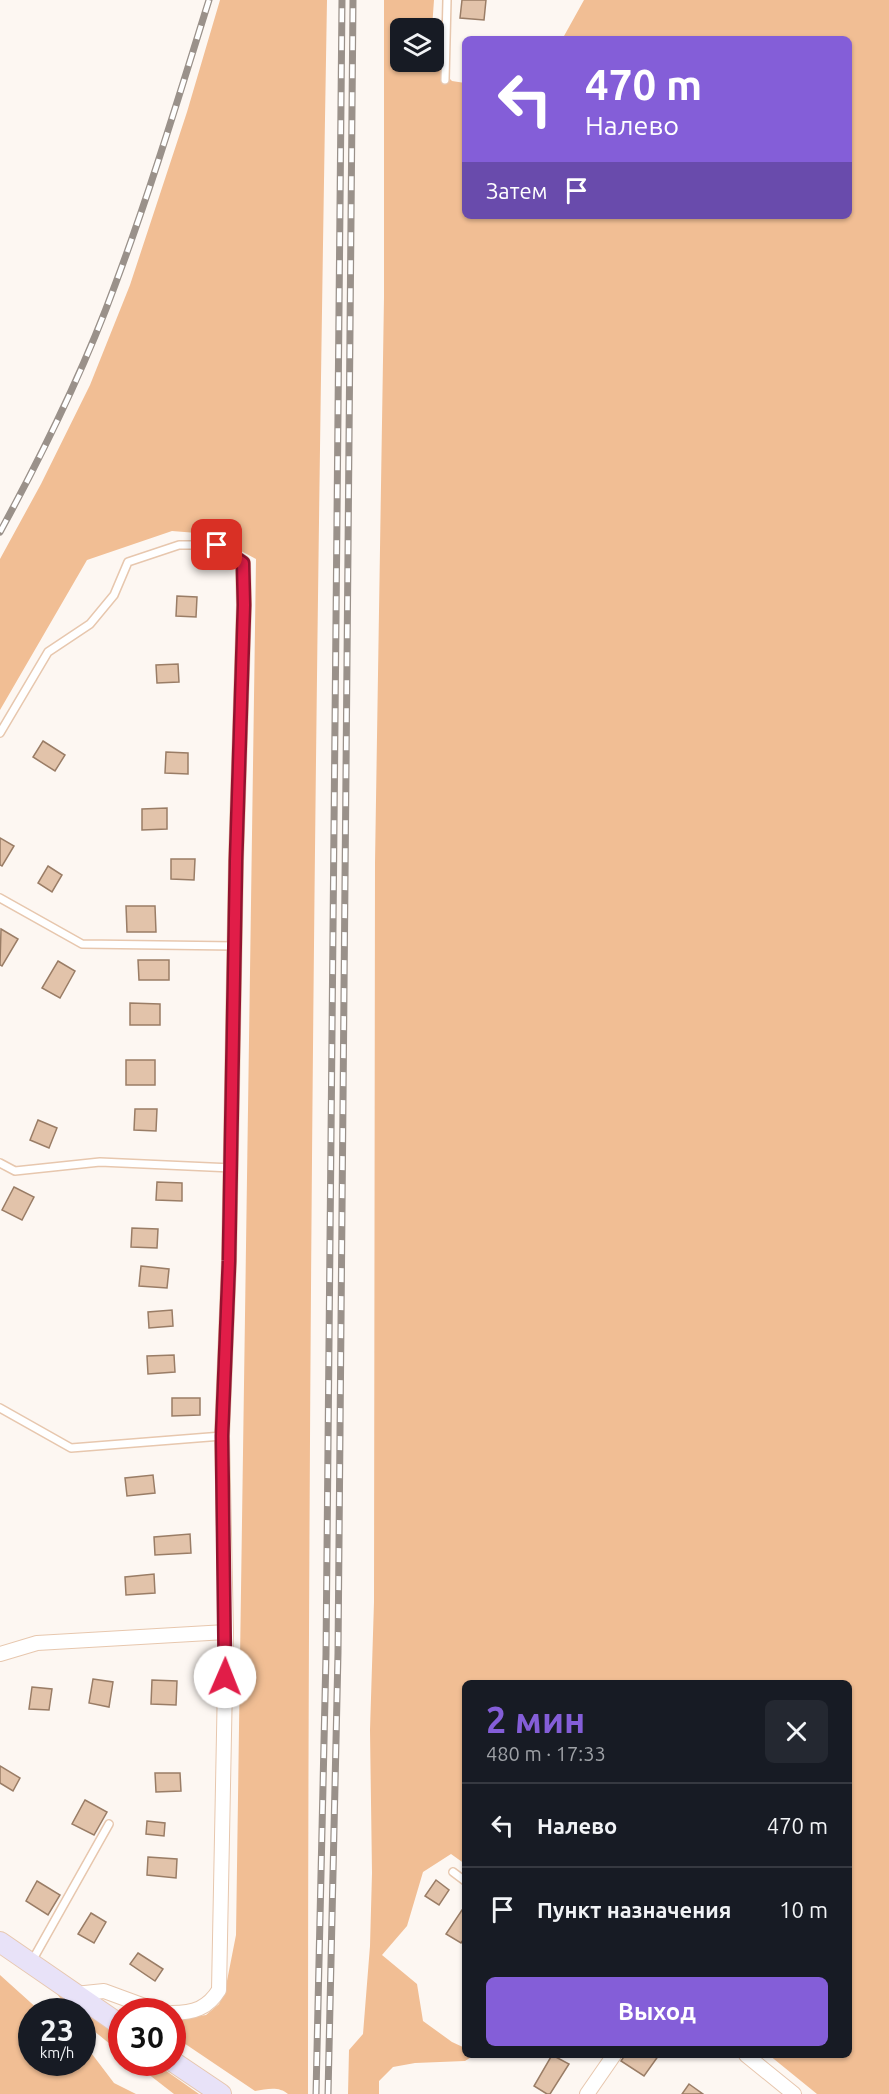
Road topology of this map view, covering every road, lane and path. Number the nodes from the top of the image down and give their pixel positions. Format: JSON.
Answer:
{"nodes":[{"id":1,"x":447,"y":0,"type":"edge"},
{"id":2,"x":445,"y":80,"type":"dead end"},
{"id":3,"x":217,"y":545,"type":"joint"},
{"id":4,"x":0,"y":733,"type":"edge"},
{"id":5,"x":0,"y":898,"type":"edge"},
{"id":6,"x":235,"y":946,"type":"junction"},
{"id":7,"x":0,"y":1162,"type":"edge"},
{"id":8,"x":232,"y":1168,"type":"junction"},
{"id":9,"x":0,"y":1408,"type":"edge"},
{"id":10,"x":222,"y":1436,"type":"junction"},
{"id":11,"x":226,"y":1632,"type":"junction"},
{"id":12,"x":0,"y":1654,"type":"edge"},
{"id":13,"x":110,"y":1824,"type":"dead end"},
{"id":14,"x":453,"y":1872,"type":"dead end"},
{"id":15,"x":462,"y":1879,"type":"edge"},
{"id":16,"x":0,"y":1942,"type":"edge"},
{"id":17,"x":30,"y":1963,"type":"junction"},
{"id":18,"x":75,"y":1994,"type":"junction"},
{"id":19,"x":123,"y":1998,"type":"edge"},
{"id":20,"x":186,"y":2012,"type":"edge"},
{"id":21,"x":108,"y":2016,"type":"edge"},
{"id":22,"x":612,"y":2058,"type":"edge"},
{"id":23,"x":750,"y":2058,"type":"edge"},
{"id":24,"x":186,"y":2070,"type":"edge"},
{"id":25,"x":221,"y":2094,"type":"edge"},
{"id":26,"x":588,"y":2094,"type":"edge"},
{"id":27,"x":794,"y":2094,"type":"edge"}],
"edges":[{"from":1,"to":2,"type":"lane"},
{"from":3,"to":4,"type":"lane"},
{"from":3,"to":6,"type":"street"},
{"from":5,"to":6,"type":"lane"},
{"from":6,"to":8,"type":"street"},
{"from":7,"to":8,"type":"lane"},
{"from":8,"to":10,"type":"street"},
{"from":9,"to":10,"type":"lane"},
{"from":10,"to":11,"type":"street"},
{"from":11,"to":12,"type":"street"},
{"from":11,"to":20,"type":"street"},
{"from":13,"to":17,"type":"lane"},
{"from":14,"to":15,"type":"lane"},
{"from":16,"to":17,"type":"main road"},
{"from":17,"to":18,"type":"main road"},
{"from":18,"to":19,"type":"street"},
{"from":18,"to":21,"type":"main road"},
{"from":22,"to":26,"type":"street"},
{"from":23,"to":27,"type":"street"},
{"from":24,"to":25,"type":"main road"}]}
